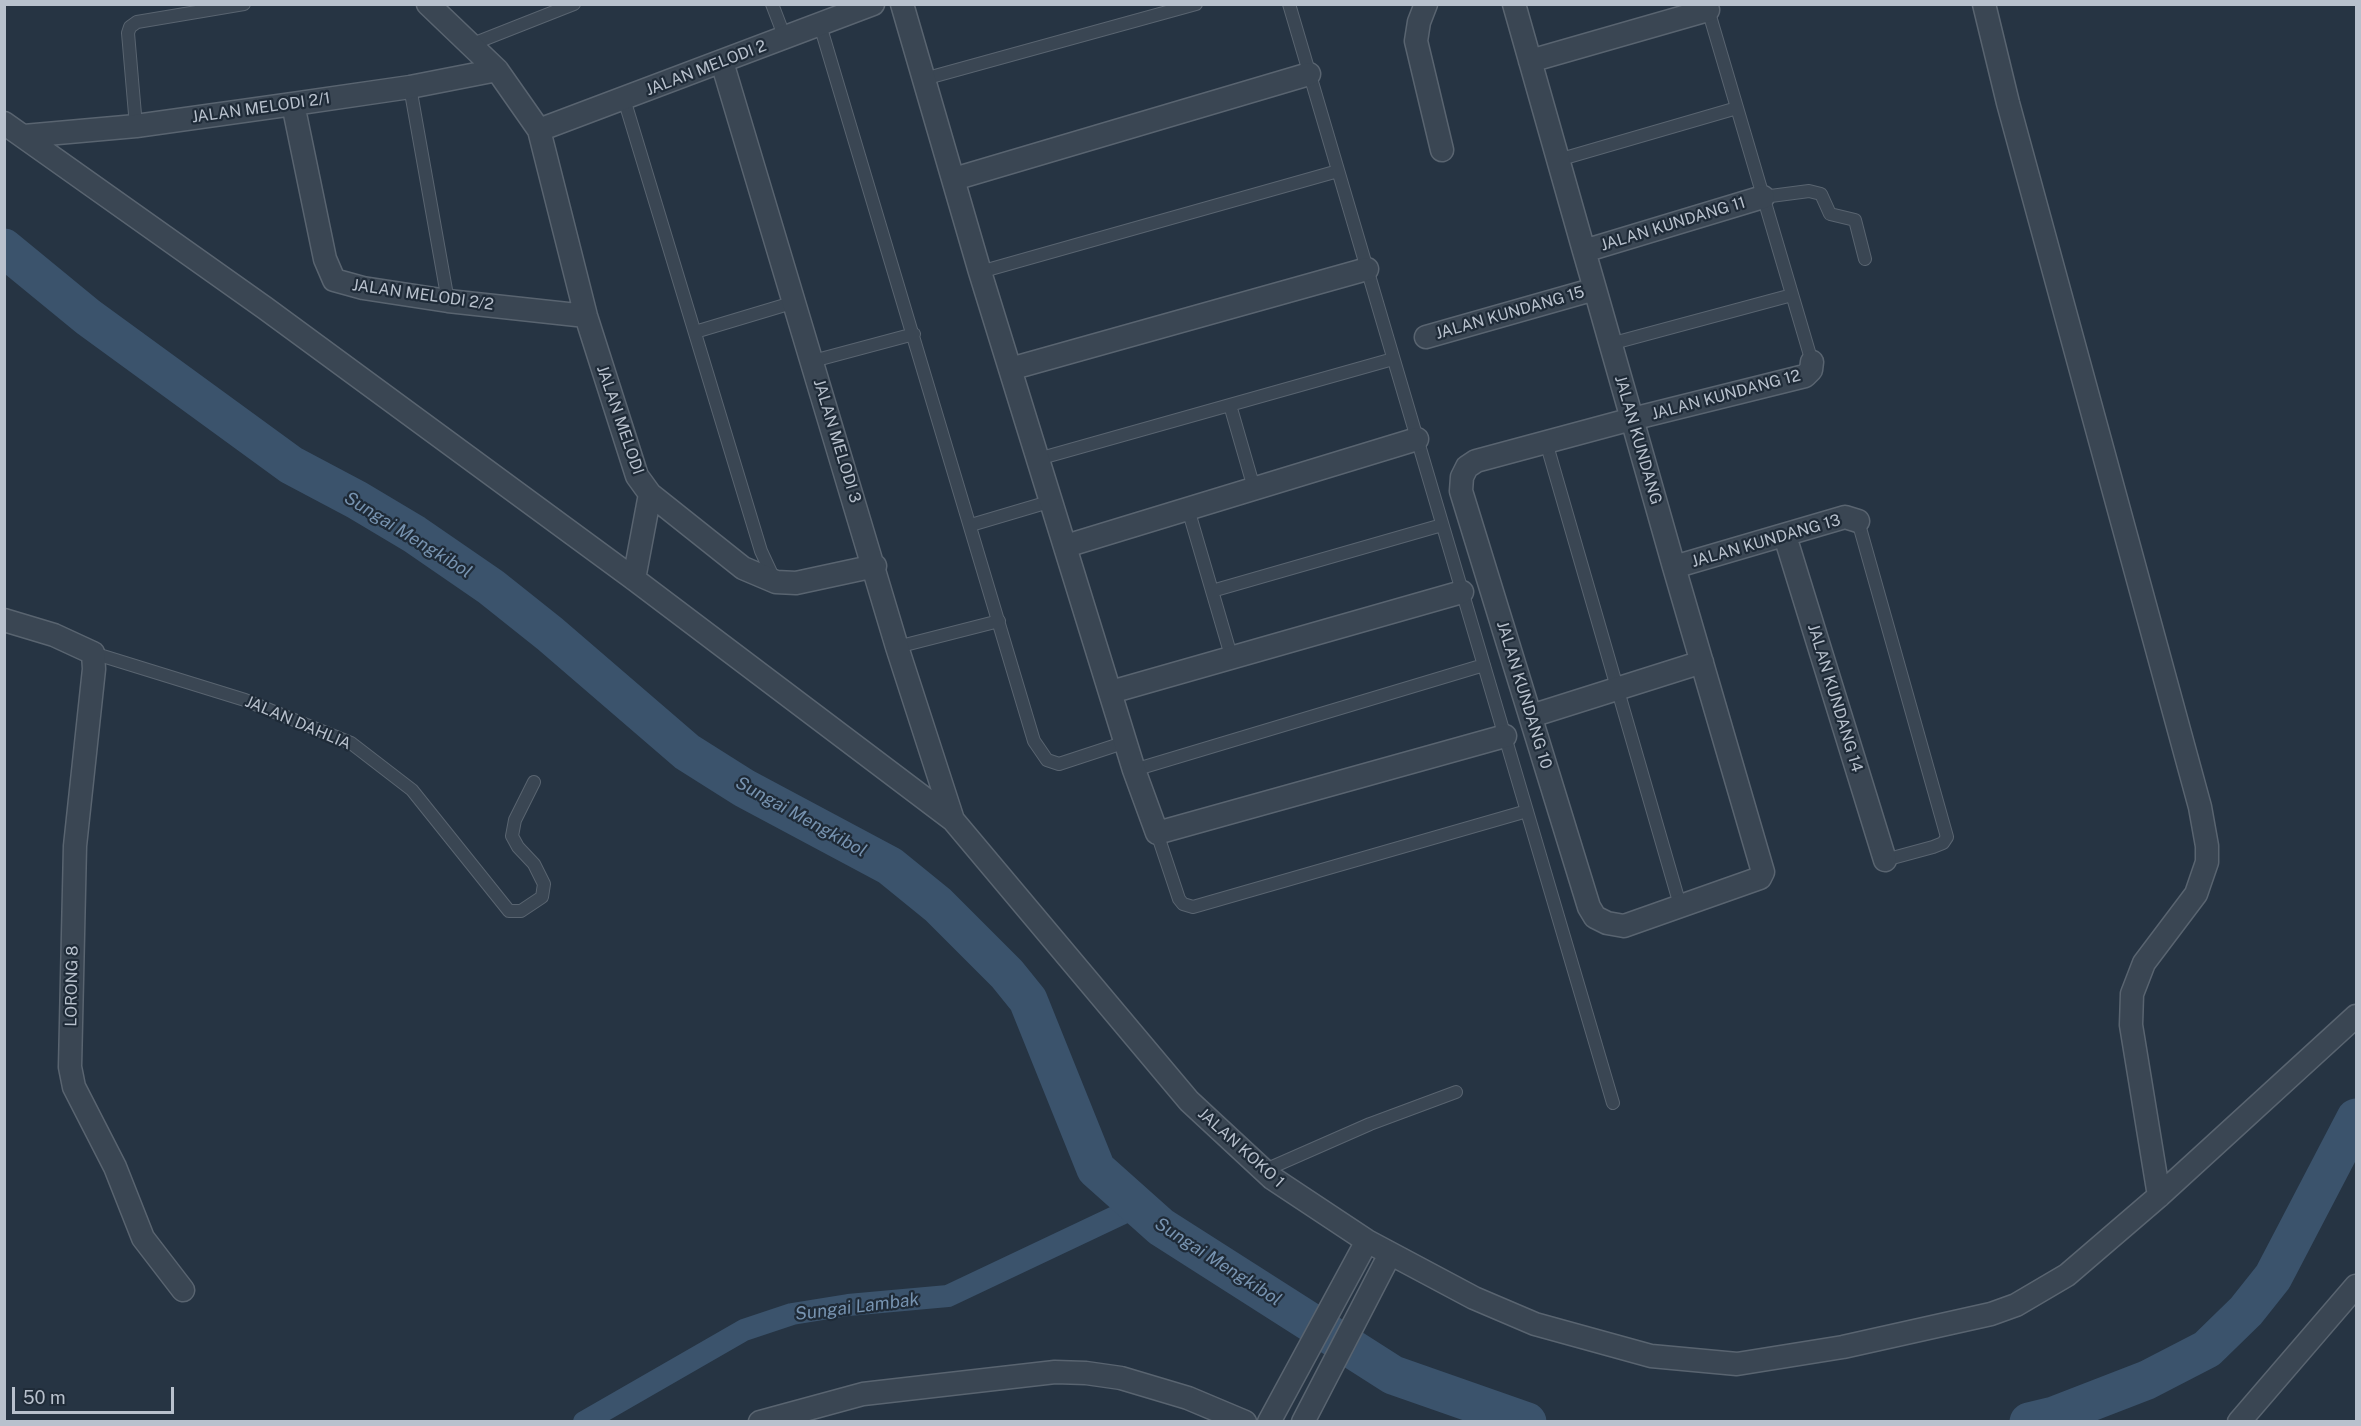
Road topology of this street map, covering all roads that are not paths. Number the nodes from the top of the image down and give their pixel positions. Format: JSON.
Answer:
{"nodes":[{"id":1,"x":244,"y":4,"type":"edge"},
{"id":2,"x":428,"y":4,"type":"edge"},
{"id":3,"x":574,"y":4,"type":"edge"},
{"id":4,"x":772,"y":4,"type":"edge"},
{"id":5,"x":873,"y":4,"type":"edge"},
{"id":6,"x":902,"y":4,"type":"edge"},
{"id":7,"x":1196,"y":4,"type":"edge"},
{"id":8,"x":1288,"y":4,"type":"edge"},
{"id":9,"x":1426,"y":4,"type":"edge"},
{"id":10,"x":1514,"y":4,"type":"edge"},
{"id":11,"x":1984,"y":4,"type":"edge"},
{"id":12,"x":1707,"y":7,"type":"edge"},
{"id":13,"x":820,"y":25,"type":"junction"},
{"id":14,"x":785,"y":38,"type":"junction"},
{"id":15,"x":470,"y":45,"type":"junction"},
{"id":16,"x":1530,"y":61,"type":"junction"},
{"id":17,"x":722,"y":62,"type":"junction"},
{"id":18,"x":497,"y":70,"type":"junction"},
{"id":19,"x":1309,"y":74,"type":"junction"},
{"id":20,"x":924,"y":79,"type":"junction"},
{"id":21,"x":411,"y":87,"type":"junction"},
{"id":22,"x":624,"y":99,"type":"junction"},
{"id":23,"x":293,"y":104,"type":"junction"},
{"id":24,"x":1737,"y":108,"type":"junction"},
{"id":25,"x":4,"y":123,"type":"edge"},
{"id":26,"x":136,"y":126,"type":"junction"},
{"id":27,"x":539,"y":130,"type":"junction"},
{"id":28,"x":24,"y":136,"type":"junction"},
{"id":29,"x":1442,"y":150,"type":"dead end"},
{"id":30,"x":1558,"y":160,"type":"junction"},
{"id":31,"x":1338,"y":171,"type":"junction"},
{"id":32,"x":954,"y":179,"type":"junction"},
{"id":33,"x":1763,"y":197,"type":"junction"},
{"id":34,"x":1584,"y":251,"type":"junction"},
{"id":35,"x":1865,"y":259,"type":"dead end"},
{"id":36,"x":1367,"y":269,"type":"junction"},
{"id":37,"x":980,"y":272,"type":"junction"},
{"id":38,"x":1595,"y":289,"type":"junction"},
{"id":39,"x":1792,"y":295,"type":"junction"},
{"id":40,"x":448,"y":301,"type":"junction"},
{"id":41,"x":795,"y":302,"type":"junction"},
{"id":42,"x":586,"y":316,"type":"junction"},
{"id":43,"x":695,"y":332,"type":"junction"},
{"id":44,"x":914,"y":334,"type":"junction"},
{"id":45,"x":1426,"y":337,"type":"dead end"},
{"id":46,"x":1610,"y":344,"type":"junction"},
{"id":47,"x":1393,"y":358,"type":"junction"},
{"id":48,"x":813,"y":360,"type":"junction"},
{"id":49,"x":1812,"y":362,"type":"joint"},
{"id":50,"x":1010,"y":369,"type":"junction"},
{"id":51,"x":1230,"y":405,"type":"junction"},
{"id":52,"x":1632,"y":419,"type":"junction"},
{"id":53,"x":1417,"y":439,"type":"junction"},
{"id":54,"x":1546,"y":442,"type":"junction"},
{"id":55,"x":1038,"y":459,"type":"junction"},
{"id":56,"x":1254,"y":488,"type":"junction"},
{"id":57,"x":650,"y":494,"type":"junction"},
{"id":58,"x":1052,"y":501,"type":"junction"},
{"id":59,"x":1188,"y":509,"type":"junction"},
{"id":60,"x":1858,"y":521,"type":"joint"},
{"id":61,"x":971,"y":525,"type":"junction"},
{"id":62,"x":1442,"y":525,"type":"junction"},
{"id":63,"x":1785,"y":536,"type":"junction"},
{"id":64,"x":1066,"y":546,"type":"junction"},
{"id":65,"x":875,"y":566,"type":"junction"},
{"id":66,"x":1674,"y":567,"type":"junction"},
{"id":67,"x":634,"y":579,"type":"junction"},
{"id":68,"x":776,"y":582,"type":"junction"},
{"id":69,"x":1212,"y":591,"type":"junction"},
{"id":70,"x":1462,"y":592,"type":"junction"},
{"id":71,"x":4,"y":620,"type":"edge"},
{"id":72,"x":999,"y":621,"type":"junction"},
{"id":73,"x":897,"y":647,"type":"junction"},
{"id":74,"x":93,"y":653,"type":"junction"},
{"id":75,"x":1232,"y":659,"type":"junction"},
{"id":76,"x":1702,"y":662,"type":"junction"},
{"id":77,"x":1484,"y":665,"type":"junction"},
{"id":78,"x":1617,"y":688,"type":"junction"},
{"id":79,"x":1111,"y":692,"type":"junction"},
{"id":80,"x":1531,"y":716,"type":"junction"},
{"id":81,"x":1505,"y":736,"type":"junction"},
{"id":82,"x":1126,"y":742,"type":"junction"},
{"id":83,"x":1134,"y":770,"type":"junction"},
{"id":84,"x":534,"y":782,"type":"dead end"},
{"id":85,"x":1527,"y":811,"type":"junction"},
{"id":86,"x":953,"y":820,"type":"junction"},
{"id":87,"x":1157,"y":833,"type":"junction"},
{"id":88,"x":1885,"y":860,"type":"joint"},
{"id":89,"x":1762,"y":876,"type":"joint"},
{"id":90,"x":1680,"y":905,"type":"junction"},
{"id":91,"x":2356,"y":1016,"type":"edge"},
{"id":92,"x":1456,"y":1092,"type":"dead end"},
{"id":93,"x":1613,"y":1103,"type":"dead end"},
{"id":94,"x":1263,"y":1171,"type":"junction"},
{"id":95,"x":2159,"y":1196,"type":"junction"},
{"id":96,"x":1366,"y":1241,"type":"junction"},
{"id":97,"x":1390,"y":1254,"type":"junction"},
{"id":98,"x":2356,"y":1286,"type":"edge"},
{"id":99,"x":183,"y":1290,"type":"dead end"},
{"id":100,"x":760,"y":1422,"type":"edge"},
{"id":101,"x":1245,"y":1422,"type":"edge"},
{"id":102,"x":1269,"y":1422,"type":"edge"},
{"id":103,"x":1303,"y":1422,"type":"edge"},
{"id":104,"x":2239,"y":1422,"type":"edge"}],
"edges":[{"from":1,"to":26,"type":"lane"},
{"from":2,"to":15,"type":"street"},
{"from":3,"to":15,"type":"lane"},
{"from":4,"to":14,"type":"lane"},
{"from":5,"to":13,"type":"street","name":"JALAN MELODI 2"},
{"from":6,"to":20,"type":"street"},
{"from":7,"to":20,"type":"lane"},
{"from":8,"to":19,"type":"lane"},
{"from":9,"to":29,"type":"street"},
{"from":10,"to":16,"type":"street","name":"JALAN KUNDANG"},
{"from":11,"to":95,"type":"street"},
{"from":12,"to":16,"type":"street"},
{"from":12,"to":24,"type":"lane"},
{"from":13,"to":14,"type":"street","name":"JALAN MELODI 2"},
{"from":13,"to":44,"type":"lane"},
{"from":14,"to":17,"type":"street","name":"JALAN MELODI 2"},
{"from":15,"to":18,"type":"street"},
{"from":16,"to":30,"type":"street","name":"JALAN KUNDANG"},
{"from":17,"to":22,"type":"street","name":"JALAN MELODI 2"},
{"from":17,"to":41,"type":"street","name":"JALAN MELODI 3"},
{"from":18,"to":21,"type":"street","name":"JALAN MELODI 2/1"},
{"from":18,"to":27,"type":"street"},
{"from":19,"to":31,"type":"lane"},
{"from":19,"to":32,"type":"street"},
{"from":20,"to":32,"type":"street"},
{"from":21,"to":23,"type":"street","name":"JALAN MELODI 2/1"},
{"from":21,"to":40,"type":"lane"},
{"from":22,"to":27,"type":"street","name":"JALAN MELODI 2"},
{"from":22,"to":43,"type":"lane"},
{"from":23,"to":26,"type":"street","name":"JALAN MELODI 2/1"},
{"from":23,"to":40,"type":"street","name":"JALAN MELODI 2/2"},
{"from":24,"to":30,"type":"lane"},
{"from":24,"to":33,"type":"lane"},
{"from":25,"to":28,"type":"street"},
{"from":26,"to":28,"type":"street","name":"JALAN MELODI 2/1"},
{"from":27,"to":42,"type":"street","name":"JALAN MELODI"},
{"from":28,"to":67,"type":"street"},
{"from":30,"to":34,"type":"street","name":"JALAN KUNDANG"},
{"from":31,"to":36,"type":"lane"},
{"from":31,"to":37,"type":"lane"},
{"from":32,"to":37,"type":"street"},
{"from":33,"to":34,"type":"street","name":"JALAN KUNDANG 11"},
{"from":33,"to":35,"type":"lane"},
{"from":33,"to":39,"type":"lane"},
{"from":34,"to":38,"type":"street","name":"JALAN KUNDANG"},
{"from":36,"to":47,"type":"lane"},
{"from":36,"to":50,"type":"street"},
{"from":37,"to":50,"type":"street"},
{"from":38,"to":45,"type":"street","name":"JALAN KUNDANG 15"},
{"from":38,"to":46,"type":"street","name":"JALAN KUNDANG"},
{"from":39,"to":46,"type":"lane"},
{"from":39,"to":49,"type":"lane"},
{"from":40,"to":42,"type":"street","name":"JALAN MELODI 2/2"},
{"from":41,"to":43,"type":"lane"},
{"from":41,"to":48,"type":"street","name":"JALAN MELODI 3"},
{"from":42,"to":57,"type":"street","name":"JALAN MELODI"},
{"from":43,"to":68,"type":"lane"},
{"from":44,"to":48,"type":"lane"},
{"from":44,"to":61,"type":"lane"},
{"from":46,"to":52,"type":"street","name":"JALAN KUNDANG"},
{"from":47,"to":51,"type":"lane"},
{"from":47,"to":53,"type":"lane"},
{"from":48,"to":65,"type":"street","name":"JALAN MELODI 3"},
{"from":49,"to":52,"type":"street","name":"JALAN KUNDANG 12"},
{"from":50,"to":55,"type":"street"},
{"from":51,"to":55,"type":"lane"},
{"from":51,"to":56,"type":"lane"},
{"from":52,"to":54,"type":"street","name":"JALAN KUNDANG 10"},
{"from":52,"to":66,"type":"street","name":"JALAN KUNDANG"},
{"from":53,"to":56,"type":"street"},
{"from":53,"to":62,"type":"lane"},
{"from":54,"to":78,"type":"lane"},
{"from":54,"to":80,"type":"street","name":"JALAN KUNDANG 10"},
{"from":55,"to":58,"type":"street"},
{"from":56,"to":59,"type":"street"},
{"from":57,"to":67,"type":"street"},
{"from":57,"to":68,"type":"street","name":"JALAN MELODI"},
{"from":58,"to":61,"type":"lane"},
{"from":58,"to":64,"type":"street"},
{"from":59,"to":64,"type":"street"},
{"from":59,"to":69,"type":"lane"},
{"from":60,"to":63,"type":"street","name":"JALAN KUNDANG 13"},
{"from":60,"to":88,"type":"lane"},
{"from":61,"to":72,"type":"lane"},
{"from":62,"to":69,"type":"lane"},
{"from":62,"to":70,"type":"lane"},
{"from":63,"to":66,"type":"street","name":"JALAN KUNDANG 13"},
{"from":63,"to":88,"type":"street","name":"JALAN KUNDANG 14"},
{"from":64,"to":79,"type":"street"},
{"from":65,"to":68,"type":"street","name":"JALAN MELODI"},
{"from":65,"to":73,"type":"street","name":"JALAN MELODI 3"},
{"from":66,"to":76,"type":"street","name":"JALAN KUNDANG"},
{"from":67,"to":86,"type":"street"},
{"from":69,"to":75,"type":"lane"},
{"from":70,"to":75,"type":"street"},
{"from":70,"to":77,"type":"lane"},
{"from":71,"to":74,"type":"street","name":"JALAN DAHLIA"},
{"from":72,"to":73,"type":"lane"},
{"from":72,"to":82,"type":"lane"},
{"from":73,"to":86,"type":"street","name":"JALAN MELODI 3"},
{"from":74,"to":84,"type":"lane","name":"JALAN DAHLIA"},
{"from":74,"to":99,"type":"street","name":"LORONG 8"},
{"from":75,"to":79,"type":"street"},
{"from":76,"to":78,"type":"street"},
{"from":76,"to":89,"type":"street","name":"JALAN KUNDANG"},
{"from":77,"to":81,"type":"lane"},
{"from":77,"to":83,"type":"lane"},
{"from":78,"to":80,"type":"street"},
{"from":78,"to":90,"type":"lane"},
{"from":79,"to":82,"type":"street"},
{"from":80,"to":90,"type":"street","name":"JALAN KUNDANG 10"},
{"from":81,"to":85,"type":"lane"},
{"from":81,"to":87,"type":"street"},
{"from":82,"to":83,"type":"street"},
{"from":83,"to":87,"type":"street"},
{"from":85,"to":87,"type":"lane"},
{"from":85,"to":93,"type":"lane"},
{"from":86,"to":94,"type":"street","name":"JALAN KOKO 1"},
{"from":89,"to":90,"type":"street","name":"JALAN KUNDANG 10"},
{"from":91,"to":95,"type":"street","name":"JALAN KOKO 1"},
{"from":92,"to":94,"type":"lane"},
{"from":94,"to":96,"type":"street","name":"JALAN KOKO 1"},
{"from":95,"to":97,"type":"street","name":"JALAN KOKO 1"},
{"from":96,"to":97,"type":"street","name":"JALAN KOKO 1"},
{"from":96,"to":102,"type":"street"},
{"from":97,"to":103,"type":"street"},
{"from":98,"to":104,"type":"street"},
{"from":100,"to":101,"type":"street"}]}
